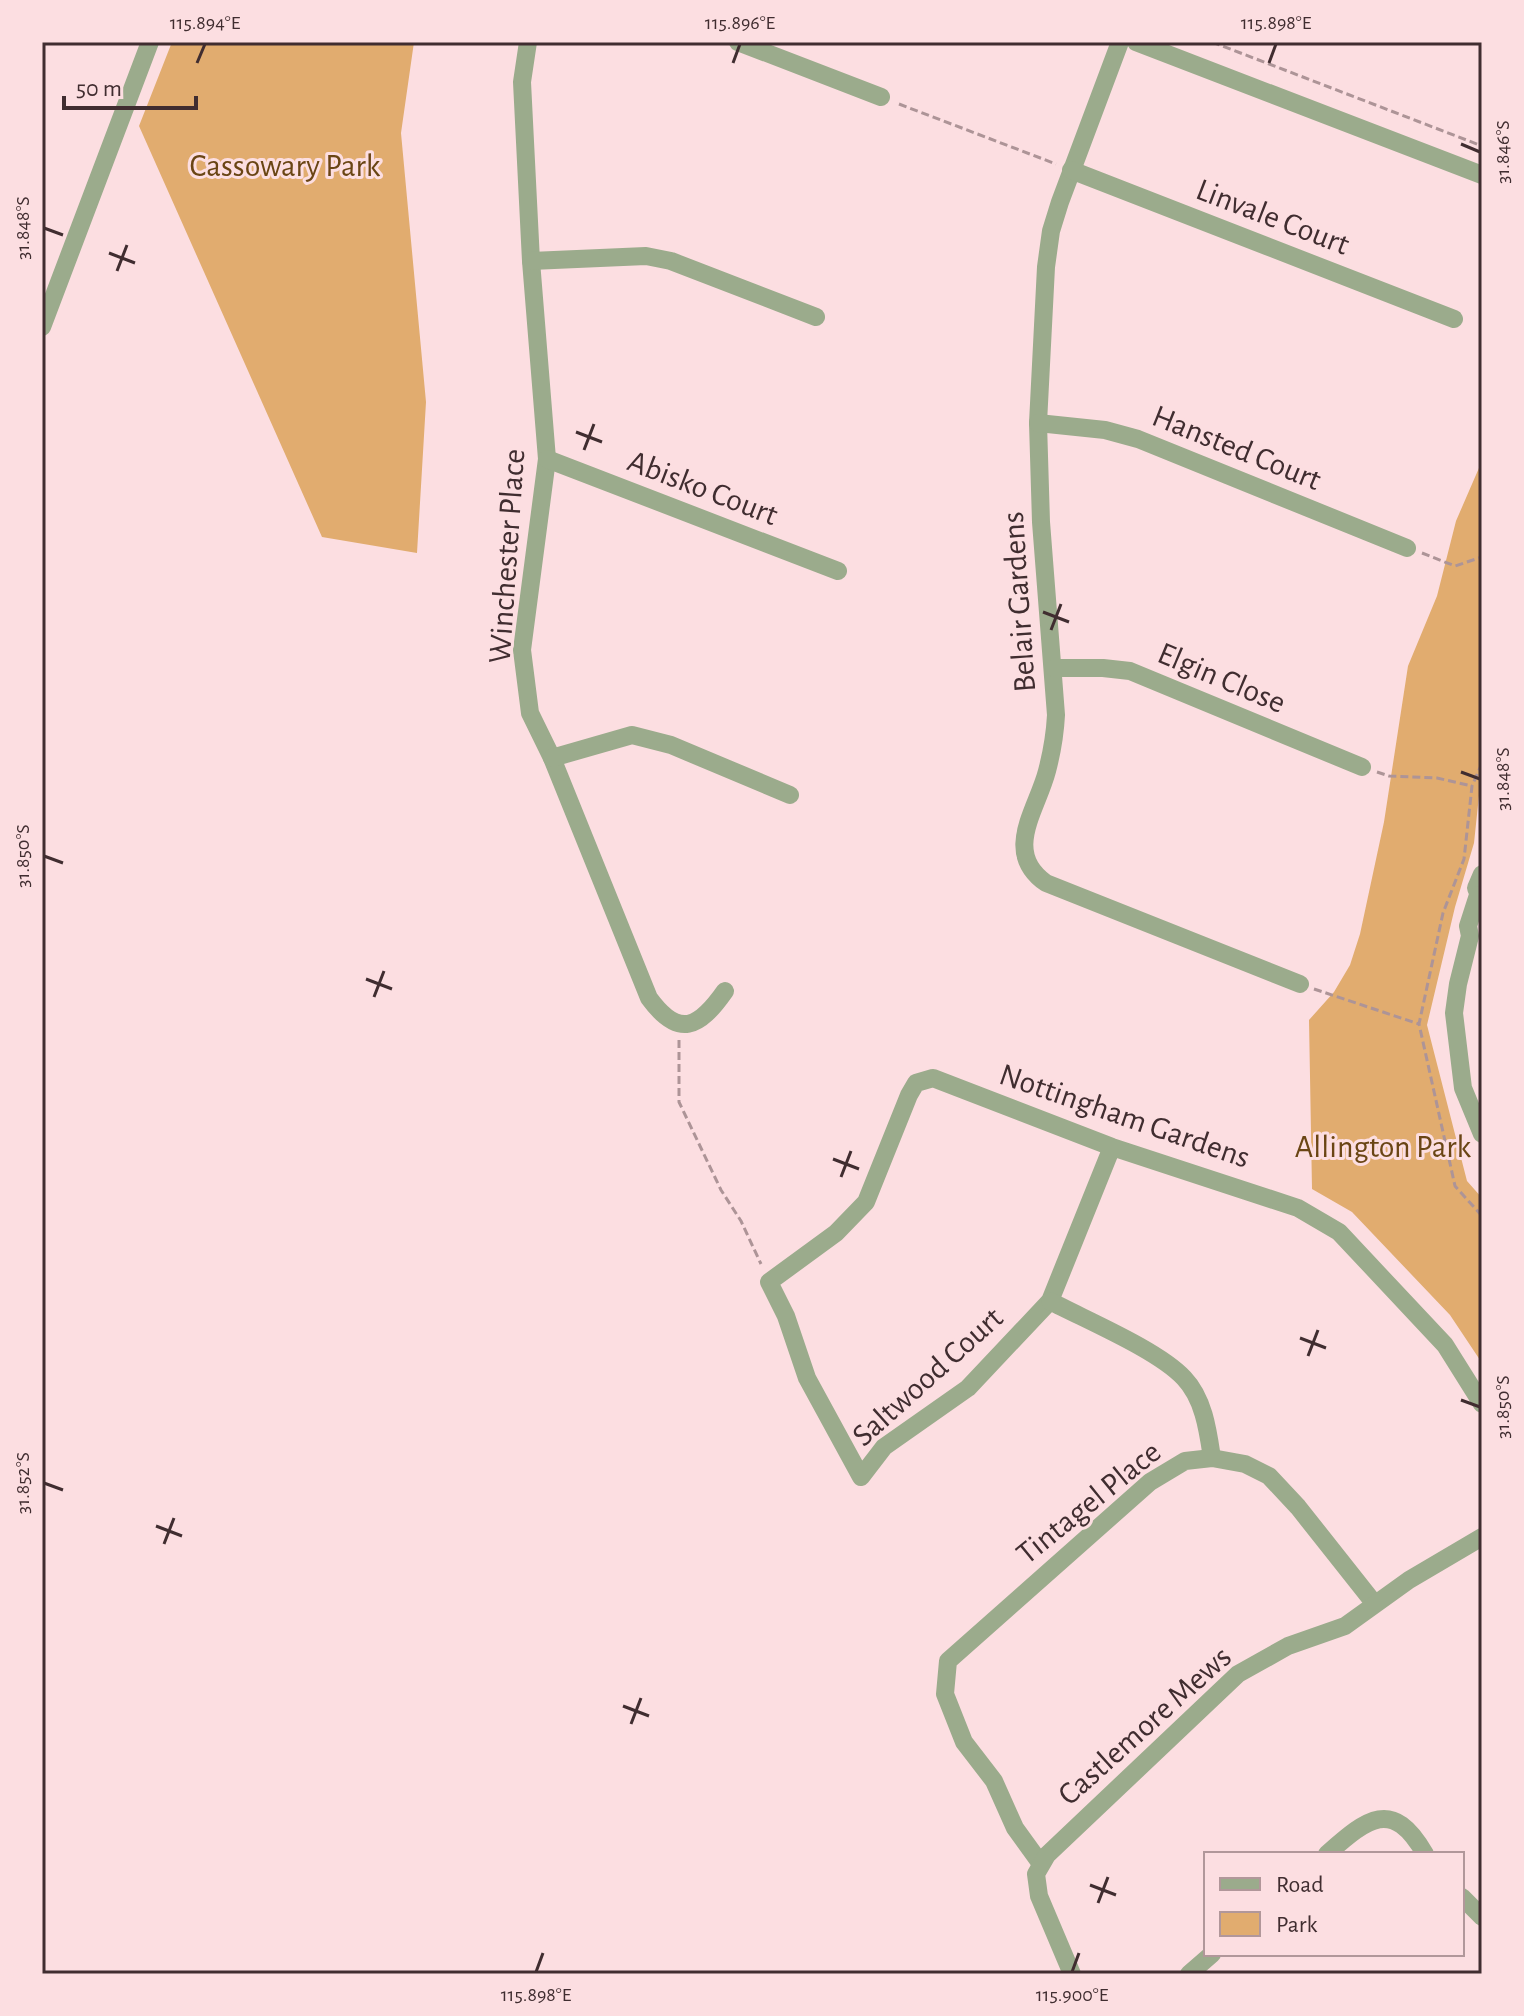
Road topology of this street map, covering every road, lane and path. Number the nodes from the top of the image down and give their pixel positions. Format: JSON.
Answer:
{"nodes":[{"id":1,"x":150,"y":42,"type":"edge"},
{"id":2,"x":528,"y":42,"type":"edge"},
{"id":3,"x":738,"y":42,"type":"edge"},
{"id":4,"x":1120,"y":42,"type":"edge"},
{"id":5,"x":1136,"y":42,"type":"edge"},
{"id":6,"x":1212,"y":42,"type":"edge"},
{"id":7,"x":881,"y":97,"type":"joint"},
{"id":8,"x":1482,"y":146,"type":"edge"},
{"id":9,"x":1071,"y":170,"type":"junction"},
{"id":10,"x":1482,"y":175,"type":"edge"},
{"id":11,"x":531,"y":261,"type":"junction"},
{"id":12,"x":44,"y":317,"type":"edge"},
{"id":13,"x":816,"y":317,"type":"dead end"},
{"id":14,"x":1454,"y":319,"type":"dead end"},
{"id":15,"x":1038,"y":423,"type":"junction"},
{"id":16,"x":547,"y":459,"type":"junction"},
{"id":17,"x":1407,"y":548,"type":"joint"},
{"id":18,"x":1482,"y":557,"type":"edge"},
{"id":19,"x":838,"y":571,"type":"dead end"},
{"id":20,"x":1054,"y":668,"type":"junction"},
{"id":21,"x":552,"y":758,"type":"junction"},
{"id":22,"x":1362,"y":767,"type":"joint"},
{"id":23,"x":1472,"y":786,"type":"dead end"},
{"id":24,"x":790,"y":795,"type":"dead end"},
{"id":25,"x":1482,"y":874,"type":"edge"},
{"id":26,"x":1480,"y":898,"type":"edge"},
{"id":27,"x":1476,"y":930,"type":"edge"},
{"id":28,"x":1300,"y":984,"type":"joint"},
{"id":29,"x":725,"y":991,"type":"dead end"},
{"id":30,"x":679,"y":1024,"type":"junction"},
{"id":31,"x":1419,"y":1024,"type":"dead end"},
{"id":32,"x":1482,"y":1134,"type":"edge"},
{"id":33,"x":1112,"y":1147,"type":"junction"},
{"id":34,"x":769,"y":1282,"type":"junction"},
{"id":35,"x":1050,"y":1301,"type":"junction"},
{"id":36,"x":1482,"y":1404,"type":"edge"},
{"id":37,"x":1212,"y":1458,"type":"junction"},
{"id":38,"x":1482,"y":1537,"type":"edge"},
{"id":39,"x":1374,"y":1603,"type":"junction"},
{"id":40,"x":1329,"y":1852,"type":"edge"},
{"id":41,"x":1424,"y":1852,"type":"edge"},
{"id":42,"x":1041,"y":1864,"type":"junction"},
{"id":43,"x":1464,"y":1899,"type":"edge"},
{"id":44,"x":1482,"y":1917,"type":"edge"},
{"id":45,"x":1210,"y":1956,"type":"edge"},
{"id":46,"x":1072,"y":1974,"type":"edge"},
{"id":47,"x":1189,"y":1974,"type":"edge"}],
"edges":[{"from":1,"to":12,"type":"street"},
{"from":2,"to":11,"type":"street","name":"Winchester Place"},
{"from":3,"to":7,"type":"street"},
{"from":4,"to":9,"type":"street","name":"Belair Gardens"},
{"from":5,"to":10,"type":"street"},
{"from":6,"to":8,"type":"path"},
{"from":7,"to":9,"type":"path"},
{"from":9,"to":14,"type":"street","name":"Linvale Court"},
{"from":9,"to":15,"type":"street","name":"Belair Gardens"},
{"from":11,"to":13,"type":"street"},
{"from":11,"to":16,"type":"street","name":"Winchester Place"},
{"from":15,"to":17,"type":"street","name":"Hansted Court"},
{"from":15,"to":20,"type":"street","name":"Belair Gardens"},
{"from":16,"to":19,"type":"street","name":"Abisko Court"},
{"from":16,"to":21,"type":"street","name":"Winchester Place"},
{"from":17,"to":18,"type":"path"},
{"from":20,"to":22,"type":"street","name":"Elgin Close"},
{"from":20,"to":28,"type":"street","name":"Belair Gardens"},
{"from":21,"to":24,"type":"street"},
{"from":21,"to":30,"type":"street","name":"Winchester Place"},
{"from":22,"to":23,"type":"path"},
{"from":25,"to":26,"type":"street"},
{"from":26,"to":27,"type":"street"},
{"from":27,"to":32,"type":"street"},
{"from":28,"to":31,"type":"path"},
{"from":29,"to":30,"type":"street"},
{"from":30,"to":34,"type":"path"},
{"from":33,"to":34,"type":"street","name":"Nottingham Gardens"},
{"from":33,"to":35,"type":"street","name":"Saltwood Court"},
{"from":33,"to":36,"type":"street","name":"Nottingham Gardens"},
{"from":34,"to":35,"type":"street","name":"Saltwood Court"},
{"from":35,"to":37,"type":"street"},
{"from":37,"to":39,"type":"street","name":"Tintagel Place"},
{"from":37,"to":42,"type":"street","name":"Tintagel Place"},
{"from":38,"to":39,"type":"street","name":"Castlemore Mews"},
{"from":39,"to":42,"type":"street","name":"Castlemore Mews"},
{"from":40,"to":41,"type":"street"},
{"from":42,"to":46,"type":"street"},
{"from":43,"to":44,"type":"street"},
{"from":45,"to":47,"type":"street"}]}
